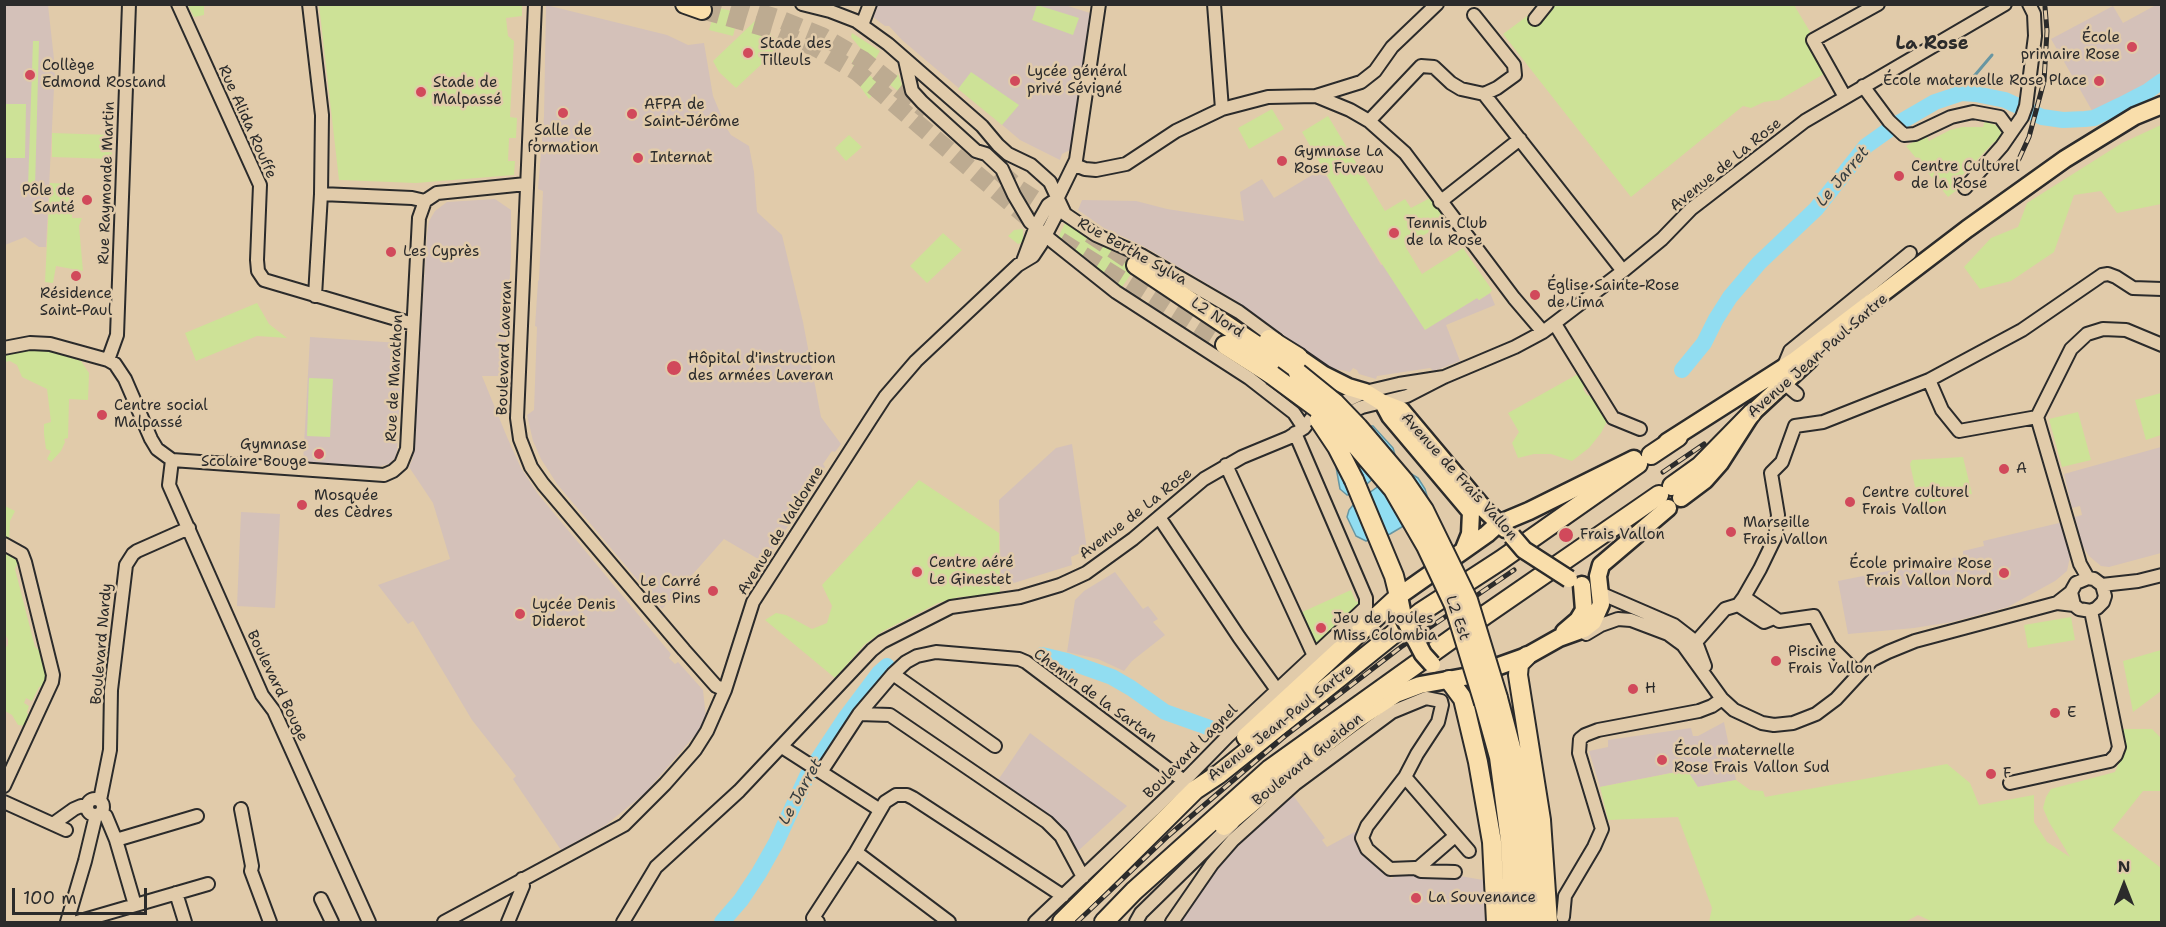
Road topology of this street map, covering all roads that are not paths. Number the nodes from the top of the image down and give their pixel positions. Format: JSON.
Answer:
{"nodes":[{"id":1,"x":129,"y":4,"type":"edge"},
{"id":2,"x":178,"y":4,"type":"edge"},
{"id":3,"x":309,"y":4,"type":"edge"},
{"id":4,"x":535,"y":4,"type":"edge"},
{"id":5,"x":870,"y":4,"type":"edge"},
{"id":6,"x":1099,"y":4,"type":"edge"},
{"id":7,"x":1214,"y":4,"type":"edge"},
{"id":8,"x":1437,"y":4,"type":"edge"},
{"id":9,"x":1546,"y":4,"type":"edge"},
{"id":10,"x":1878,"y":4,"type":"edge"},
{"id":11,"x":2005,"y":4,"type":"edge"},
{"id":12,"x":2028,"y":4,"type":"edge"},
{"id":13,"x":808,"y":5,"type":"edge"},
{"id":14,"x":1474,"y":15,"type":"dead end"},
{"id":15,"x":1534,"y":19,"type":"dead end"},
{"id":16,"x":862,"y":25,"type":"junction"},
{"id":17,"x":905,"y":60,"type":"junction"},
{"id":18,"x":1863,"y":86,"type":"junction"},
{"id":19,"x":1484,"y":94,"type":"junction"},
{"id":20,"x":1316,"y":96,"type":"junction"},
{"id":21,"x":1845,"y":97,"type":"junction"},
{"id":22,"x":2162,"y":105,"type":"edge"},
{"id":23,"x":1222,"y":109,"type":"junction"},
{"id":24,"x":2162,"y":115,"type":"edge"},
{"id":25,"x":1369,"y":121,"type":"junction"},
{"id":26,"x":2012,"y":132,"type":"junction"},
{"id":27,"x":1520,"y":140,"type":"junction"},
{"id":28,"x":2094,"y":142,"type":"junction"},
{"id":29,"x":1075,"y":165,"type":"junction"},
{"id":30,"x":526,"y":184,"type":"junction"},
{"id":31,"x":1965,"y":188,"type":"dead end"},
{"id":32,"x":321,"y":194,"type":"junction"},
{"id":33,"x":1057,"y":199,"type":"junction"},
{"id":34,"x":425,"y":201,"type":"junction"},
{"id":35,"x":1440,"y":202,"type":"junction"},
{"id":36,"x":1036,"y":226,"type":"junction"},
{"id":37,"x":1046,"y":236,"type":"junction"},
{"id":38,"x":1910,"y":253,"type":"dead end"},
{"id":39,"x":1023,"y":261,"type":"junction"},
{"id":40,"x":1136,"y":265,"type":"tunnel mouth"},
{"id":41,"x":1623,"y":271,"type":"junction"},
{"id":42,"x":2162,"y":289,"type":"edge"},
{"id":43,"x":315,"y":296,"type":"junction"},
{"id":44,"x":413,"y":324,"type":"junction"},
{"id":45,"x":1555,"y":324,"type":"junction"},
{"id":46,"x":1543,"y":332,"type":"junction"},
{"id":47,"x":1225,"y":345,"type":"tunnel mouth"},
{"id":48,"x":2162,"y":345,"type":"edge"},
{"id":49,"x":4,"y":348,"type":"edge"},
{"id":50,"x":108,"y":360,"type":"junction"},
{"id":51,"x":1298,"y":365,"type":"junction"},
{"id":52,"x":1272,"y":375,"type":"junction"},
{"id":53,"x":1444,"y":377,"type":"junction"},
{"id":54,"x":1929,"y":380,"type":"junction"},
{"id":55,"x":1792,"y":385,"type":"junction"},
{"id":56,"x":1365,"y":393,"type":"junction"},
{"id":57,"x":1383,"y":403,"type":"junction"},
{"id":58,"x":1758,"y":408,"type":"joint"},
{"id":59,"x":2037,"y":417,"type":"junction"},
{"id":60,"x":1640,"y":429,"type":"dead end"},
{"id":61,"x":1299,"y":431,"type":"junction"},
{"id":62,"x":1678,"y":437,"type":"joint"},
{"id":63,"x":1643,"y":458,"type":"junction"},
{"id":64,"x":172,"y":460,"type":"junction"},
{"id":65,"x":1226,"y":465,"type":"junction"},
{"id":66,"x":1670,"y":497,"type":"junction"},
{"id":67,"x":1159,"y":517,"type":"junction"},
{"id":68,"x":189,"y":528,"type":"junction"},
{"id":69,"x":1501,"y":533,"type":"junction"},
{"id":70,"x":4,"y":544,"type":"edge"},
{"id":71,"x":1464,"y":549,"type":"junction"},
{"id":72,"x":2080,"y":564,"type":"junction"},
{"id":73,"x":2162,"y":575,"type":"edge"},
{"id":74,"x":2088,"y":578,"type":"junction"},
{"id":75,"x":1575,"y":582,"type":"junction"},
{"id":76,"x":2073,"y":587,"type":"junction"},
{"id":77,"x":2103,"y":591,"type":"junction"},
{"id":78,"x":1600,"y":593,"type":"junction"},
{"id":79,"x":1400,"y":596,"type":"junction"},
{"id":80,"x":1741,"y":601,"type":"junction"},
{"id":81,"x":1367,"y":603,"type":"joint"},
{"id":82,"x":2057,"y":603,"type":"junction"},
{"id":83,"x":2074,"y":605,"type":"junction"},
{"id":84,"x":2091,"y":611,"type":"junction"},
{"id":85,"x":1559,"y":638,"type":"junction"},
{"id":86,"x":1696,"y":642,"type":"junction"},
{"id":87,"x":1314,"y":656,"type":"junction"},
{"id":88,"x":1527,"y":656,"type":"junction"},
{"id":89,"x":893,"y":674,"type":"junction"},
{"id":90,"x":1858,"y":674,"type":"junction"},
{"id":91,"x":1709,"y":679,"type":"junction"},
{"id":92,"x":1449,"y":680,"type":"junction"},
{"id":93,"x":725,"y":690,"type":"junction"},
{"id":94,"x":1277,"y":690,"type":"junction"},
{"id":95,"x":1722,"y":699,"type":"junction"},
{"id":96,"x":1491,"y":701,"type":"junction"},
{"id":97,"x":859,"y":714,"type":"junction"},
{"id":98,"x":994,"y":746,"type":"dead end"},
{"id":99,"x":782,"y":747,"type":"junction"},
{"id":100,"x":818,"y":770,"type":"junction"},
{"id":101,"x":1405,"y":777,"type":"junction"},
{"id":102,"x":2010,"y":783,"type":"dead end"},
{"id":103,"x":4,"y":786,"type":"edge"},
{"id":104,"x":1190,"y":786,"type":"junction"},
{"id":105,"x":1270,"y":787,"type":"junction"},
{"id":106,"x":4,"y":802,"type":"edge"},
{"id":107,"x":96,"y":809,"type":"junction"},
{"id":108,"x":241,"y":809,"type":"dead end"},
{"id":109,"x":880,"y":810,"type":"junction"},
{"id":110,"x":197,"y":816,"type":"dead end"},
{"id":111,"x":53,"y":824,"type":"junction"},
{"id":112,"x":66,"y":830,"type":"dead end"},
{"id":113,"x":1455,"y":836,"type":"junction"},
{"id":114,"x":116,"y":840,"type":"junction"},
{"id":115,"x":1134,"y":850,"type":"junction"},
{"id":116,"x":1469,"y":851,"type":"dead end"},
{"id":117,"x":856,"y":852,"type":"junction"},
{"id":118,"x":1417,"y":869,"type":"junction"},
{"id":119,"x":1455,"y":872,"type":"dead end"},
{"id":120,"x":1083,"y":877,"type":"junction"},
{"id":121,"x":522,"y":879,"type":"junction"},
{"id":122,"x":208,"y":884,"type":"dead end"},
{"id":123,"x":176,"y":893,"type":"junction"},
{"id":124,"x":1063,"y":896,"type":"junction"},
{"id":125,"x":321,"y":899,"type":"dead end"},
{"id":126,"x":135,"y":905,"type":"junction"},
{"id":127,"x":815,"y":920,"type":"edge"},
{"id":128,"x":1556,"y":920,"type":"edge"},
{"id":129,"x":67,"y":922,"type":"edge"},
{"id":130,"x":77,"y":922,"type":"edge"},
{"id":131,"x":185,"y":922,"type":"edge"},
{"id":132,"x":270,"y":922,"type":"edge"},
{"id":133,"x":332,"y":922,"type":"edge"},
{"id":134,"x":369,"y":922,"type":"edge"},
{"id":135,"x":444,"y":922,"type":"edge"},
{"id":136,"x":508,"y":922,"type":"edge"},
{"id":137,"x":623,"y":922,"type":"edge"},
{"id":138,"x":949,"y":922,"type":"edge"},
{"id":139,"x":1035,"y":922,"type":"edge"},
{"id":140,"x":1056,"y":922,"type":"edge"},
{"id":141,"x":1062,"y":922,"type":"edge"},
{"id":142,"x":1104,"y":922,"type":"edge"},
{"id":143,"x":1118,"y":922,"type":"edge"},
{"id":144,"x":1136,"y":922,"type":"edge"},
{"id":145,"x":1172,"y":922,"type":"edge"},
{"id":146,"x":1496,"y":922,"type":"edge"},
{"id":147,"x":1514,"y":922,"type":"edge"},
{"id":148,"x":1531,"y":922,"type":"edge"}],
"edges":[{"from":1,"to":50,"type":"street","name":"Rue Raymonde Martin"},
{"from":2,"to":43,"type":"street","name":"Rue Alida Rouffe"},
{"from":3,"to":32,"type":"street"},
{"from":4,"to":30,"type":"street","name":"Boulevard Laveran"},
{"from":5,"to":16,"type":"street"},
{"from":6,"to":29,"type":"street"},
{"from":7,"to":23,"type":"street"},
{"from":8,"to":20,"type":"street"},
{"from":9,"to":15,"type":"street"},
{"from":10,"to":21,"type":"street"},
{"from":11,"to":18,"type":"street","name":"Avenue de La Rose"},
{"from":12,"to":26,"type":"street"},
{"from":13,"to":16,"type":"street","name":"Rue Berthe Sylva"},
{"from":14,"to":19,"type":"street"},
{"from":16,"to":17,"type":"street","name":"Rue Berthe Sylva"},
{"from":17,"to":33,"type":"street","name":"Rue Berthe Sylva"},
{"from":17,"to":36,"type":"street","name":"Rue Berthe Sylva"},
{"from":18,"to":21,"type":"street","name":"Avenue de La Rose"},
{"from":18,"to":26,"type":"street"},
{"from":19,"to":25,"type":"street"},
{"from":19,"to":27,"type":"street"},
{"from":20,"to":23,"type":"street"},
{"from":20,"to":25,"type":"street"},
{"from":21,"to":41,"type":"street","name":"Avenue de La Rose"},
{"from":22,"to":28,"type":"main road","name":"Avenue Jean-Paul Sartre"},
{"from":23,"to":29,"type":"street"},
{"from":24,"to":28,"type":"main road","name":"Avenue Jean-Paul Sartre"},
{"from":25,"to":35,"type":"street"},
{"from":26,"to":31,"type":"street"},
{"from":27,"to":35,"type":"street"},
{"from":27,"to":41,"type":"street"},
{"from":28,"to":55,"type":"main road","name":"Avenue Jean-Paul Sartre"},
{"from":29,"to":33,"type":"street"},
{"from":30,"to":34,"type":"street"},
{"from":30,"to":93,"type":"street","name":"Boulevard Laveran"},
{"from":32,"to":34,"type":"street"},
{"from":32,"to":43,"type":"street"},
{"from":33,"to":36,"type":"street","name":"Avenue de Valdonne"},
{"from":33,"to":37,"type":"street","name":"Avenue de Valdonne"},
{"from":33,"to":51,"type":"street","name":"Rue Berthe Sylva"},
{"from":34,"to":44,"type":"street","name":"Rue de Marathon"},
{"from":35,"to":46,"type":"street"},
{"from":36,"to":37,"type":"street","name":"Rue Berthe Sylva"},
{"from":36,"to":39,"type":"street","name":"Avenue de Valdonne"},
{"from":37,"to":39,"type":"street","name":"Avenue de Valdonne"},
{"from":37,"to":61,"type":"street","name":"Rue Berthe Sylva"},
{"from":38,"to":55,"type":"street"},
{"from":39,"to":93,"type":"street","name":"Avenue de Valdonne"},
{"from":40,"to":51,"type":"highway","name":"L2 Nord"},
{"from":41,"to":45,"type":"street","name":"Avenue de La Rose"},
{"from":42,"to":54,"type":"street"},
{"from":43,"to":44,"type":"street","name":"Rue Alida Rouffe"},
{"from":44,"to":64,"type":"street","name":"Rue de Marathon"},
{"from":45,"to":46,"type":"street","name":"Avenue de La Rose"},
{"from":45,"to":60,"type":"street"},
{"from":46,"to":53,"type":"street","name":"Avenue de La Rose"},
{"from":47,"to":52,"type":"highway","name":"L2 Nord"},
{"from":48,"to":59,"type":"street"},
{"from":49,"to":50,"type":"street"},
{"from":50,"to":64,"type":"street"},
{"from":51,"to":56,"type":"main road","name":"Rue Berthe Sylva"},
{"from":51,"to":96,"type":"highway","name":"L2 Est","bridge":true},
{"from":52,"to":79,"type":"highway","bridge":true},
{"from":52,"to":96,"type":"highway","name":"L2 Est","bridge":true},
{"from":53,"to":56,"type":"street","name":"Avenue de La Rose"},
{"from":53,"to":57,"type":"street","name":"Avenue de La Rose"},
{"from":54,"to":59,"type":"street"},
{"from":54,"to":80,"type":"street"},
{"from":55,"to":58,"type":"main road","name":"Avenue Jean-Paul Sartre"},
{"from":55,"to":62,"type":"main road","name":"Avenue Jean-Paul Sartre"},
{"from":56,"to":57,"type":"main road","name":"Rue Berthe Sylva"},
{"from":56,"to":61,"type":"street","name":"Avenue de La Rose"},
{"from":57,"to":61,"type":"street","name":"Avenue de La Rose"},
{"from":57,"to":69,"type":"main road","name":"Avenue de Frais Vallon"},
{"from":57,"to":71,"type":"main road","name":"Avenue de Frais Vallon"},
{"from":58,"to":66,"type":"highway","name":"Avenue Jean-Paul Sartre"},
{"from":59,"to":72,"type":"street"},
{"from":61,"to":65,"type":"street","name":"Avenue de La Rose"},
{"from":61,"to":81,"type":"street","name":"Rue Berthe Sylva"},
{"from":62,"to":63,"type":"highway","name":"Avenue Jean-Paul Sartre"},
{"from":63,"to":69,"type":"main road"},
{"from":63,"to":104,"type":"highway","name":"Avenue Jean-Paul Sartre"},
{"from":64,"to":68,"type":"street","name":"Boulevard Bouge"},
{"from":65,"to":67,"type":"street","name":"Avenue de La Rose"},
{"from":65,"to":87,"type":"street"},
{"from":66,"to":78,"type":"main road"},
{"from":66,"to":142,"type":"highway","name":"Avenue Jean-Paul Sartre"},
{"from":67,"to":94,"type":"street"},
{"from":67,"to":99,"type":"street","name":"Avenue de La Rose"},
{"from":68,"to":107,"type":"street","name":"Boulevard Nardy"},
{"from":68,"to":134,"type":"street","name":"Boulevard Bouge"},
{"from":69,"to":71,"type":"main road"},
{"from":69,"to":75,"type":"main road","name":"Avenue de Frais Vallon","bridge":true},
{"from":70,"to":103,"type":"street"},
{"from":71,"to":79,"type":"main road"},
{"from":72,"to":74,"type":"street"},
{"from":72,"to":76,"type":"street"},
{"from":73,"to":77,"type":"street"},
{"from":74,"to":76,"type":"street"},
{"from":74,"to":77,"type":"street"},
{"from":75,"to":78,"type":"main road","name":"Avenue de Frais Vallon"},
{"from":75,"to":85,"type":"main road"},
{"from":76,"to":82,"type":"street"},
{"from":76,"to":83,"type":"street"},
{"from":77,"to":84,"type":"street"},
{"from":78,"to":85,"type":"main road"},
{"from":78,"to":86,"type":"street","name":"Avenue de Frais Vallon"},
{"from":79,"to":92,"type":"main road","bridge":true},
{"from":79,"to":104,"type":"highway"},
{"from":80,"to":86,"type":"street"},
{"from":80,"to":90,"type":"street"},
{"from":81,"to":87,"type":"street","name":"Boulevard Lagnel"},
{"from":82,"to":83,"type":"street"},
{"from":82,"to":90,"type":"street"},
{"from":83,"to":84,"type":"street"},
{"from":84,"to":102,"type":"street"},
{"from":85,"to":88,"type":"main road"},
{"from":85,"to":91,"type":"street"},
{"from":86,"to":91,"type":"street"},
{"from":87,"to":94,"type":"street","name":"Boulevard Lagnel"},
{"from":88,"to":92,"type":"main road"},
{"from":88,"to":128,"type":"highway"},
{"from":89,"to":97,"type":"street","name":"Chemin de la Sartan"},
{"from":89,"to":98,"type":"street"},
{"from":89,"to":104,"type":"street","name":"Chemin de la Sartan"},
{"from":90,"to":95,"type":"street"},
{"from":91,"to":95,"type":"street"},
{"from":92,"to":105,"type":"main road","name":"Boulevard Gueidon"},
{"from":92,"to":146,"type":"highway"},
{"from":93,"to":121,"type":"street","name":"Avenue de Valdonne"},
{"from":94,"to":104,"type":"street","name":"Boulevard Lagnel"},
{"from":95,"to":128,"type":"street"},
{"from":96,"to":147,"type":"highway","name":"L2 Est"},
{"from":96,"to":148,"type":"highway","name":"L2 Est"},
{"from":97,"to":100,"type":"street","name":"Chemin de la Sartan"},
{"from":97,"to":120,"type":"street"},
{"from":99,"to":100,"type":"street"},
{"from":99,"to":137,"type":"street","name":"Avenue de La Rose"},
{"from":100,"to":109,"type":"street"},
{"from":101,"to":113,"type":"street"},
{"from":101,"to":118,"type":"street"},
{"from":101,"to":145,"type":"street","name":"Boulevard Gueidon"},
{"from":104,"to":115,"type":"highway","name":"Avenue Jean-Paul Sartre"},
{"from":104,"to":120,"type":"street","name":"Boulevard Lagnel"},
{"from":105,"to":143,"type":"highway"},
{"from":105,"to":144,"type":"street","name":"Boulevard Gueidon"},
{"from":106,"to":111,"type":"street"},
{"from":107,"to":111,"type":"street"},
{"from":107,"to":114,"type":"street"},
{"from":107,"to":129,"type":"street","name":"Boulevard Nardy"},
{"from":108,"to":132,"type":"street"},
{"from":109,"to":117,"type":"street"},
{"from":109,"to":124,"type":"street"},
{"from":110,"to":114,"type":"street"},
{"from":111,"to":112,"type":"street"},
{"from":113,"to":116,"type":"street"},
{"from":113,"to":118,"type":"street"},
{"from":114,"to":126,"type":"street"},
{"from":115,"to":140,"type":"highway"},
{"from":115,"to":141,"type":"highway","name":"Avenue Jean-Paul Sartre"},
{"from":117,"to":127,"type":"street"},
{"from":117,"to":138,"type":"street"},
{"from":118,"to":119,"type":"street"},
{"from":120,"to":124,"type":"street","name":"Boulevard Lagnel"},
{"from":121,"to":135,"type":"street","name":"Avenue de Valdonne"},
{"from":121,"to":136,"type":"street"},
{"from":122,"to":123,"type":"street"},
{"from":123,"to":126,"type":"street"},
{"from":123,"to":131,"type":"street"},
{"from":124,"to":139,"type":"street","name":"Boulevard Lagnel"},
{"from":125,"to":133,"type":"street"},
{"from":126,"to":130,"type":"street"}]}
